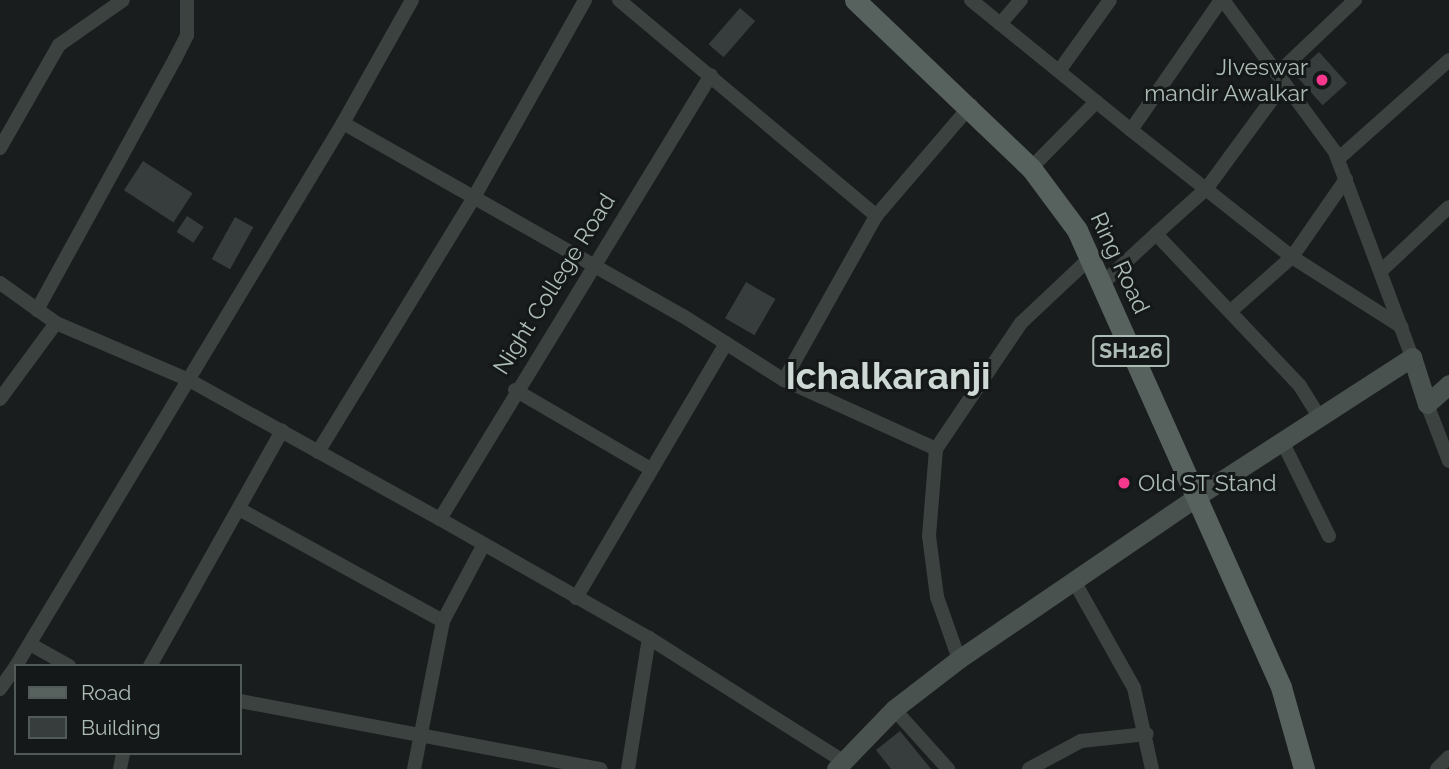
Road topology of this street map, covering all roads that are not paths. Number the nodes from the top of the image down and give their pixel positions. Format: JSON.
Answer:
{"nodes":[{"id":1,"x":123,"y":0,"type":"edge"},
{"id":2,"x":187,"y":0,"type":"edge"},
{"id":3,"x":585,"y":0,"type":"edge"},
{"id":4,"x":619,"y":0,"type":"edge"},
{"id":5,"x":971,"y":0,"type":"edge"},
{"id":6,"x":1021,"y":0,"type":"edge"},
{"id":7,"x":1110,"y":0,"type":"edge"},
{"id":8,"x":1222,"y":0,"type":"edge"},
{"id":9,"x":1355,"y":0,"type":"edge"},
{"id":10,"x":406,"y":2,"type":"edge"},
{"id":11,"x":861,"y":2,"type":"edge"},
{"id":12,"x":1000,"y":24,"type":"junction"},
{"id":13,"x":1449,"y":60,"type":"edge"},
{"id":14,"x":1059,"y":71,"type":"junction"},
{"id":15,"x":711,"y":75,"type":"junction"},
{"id":16,"x":1280,"y":78,"type":"junction"},
{"id":17,"x":1096,"y":102,"type":"junction"},
{"id":18,"x":971,"y":105,"type":"junction"},
{"id":19,"x":343,"y":123,"type":"junction"},
{"id":20,"x":1131,"y":131,"type":"junction"},
{"id":21,"x":0,"y":148,"type":"edge"},
{"id":22,"x":1338,"y":159,"type":"junction"},
{"id":23,"x":1031,"y":168,"type":"junction"},
{"id":24,"x":1346,"y":179,"type":"junction"},
{"id":25,"x":1207,"y":188,"type":"junction"},
{"id":26,"x":473,"y":200,"type":"junction"},
{"id":27,"x":1449,"y":207,"type":"edge"},
{"id":28,"x":876,"y":216,"type":"junction"},
{"id":29,"x":1156,"y":234,"type":"junction"},
{"id":30,"x":1292,"y":257,"type":"junction"},
{"id":31,"x":1090,"y":258,"type":"junction"},
{"id":32,"x":592,"y":266,"type":"junction"},
{"id":33,"x":1381,"y":271,"type":"junction"},
{"id":34,"x":0,"y":283,"type":"edge"},
{"id":35,"x":1103,"y":283,"type":"junction"},
{"id":36,"x":37,"y":310,"type":"junction"},
{"id":37,"x":1232,"y":310,"type":"junction"},
{"id":38,"x":55,"y":323,"type":"junction"},
{"id":39,"x":1402,"y":327,"type":"junction"},
{"id":40,"x":726,"y":343,"type":"junction"},
{"id":41,"x":1412,"y":357,"type":"junction"},
{"id":42,"x":189,"y":380,"type":"junction"},
{"id":43,"x":784,"y":380,"type":"junction"},
{"id":44,"x":1449,"y":384,"type":"edge"},
{"id":45,"x":515,"y":390,"type":"junction"},
{"id":46,"x":0,"y":399,"type":"edge"},
{"id":47,"x":1427,"y":404,"type":"junction"},
{"id":48,"x":1319,"y":417,"type":"junction"},
{"id":49,"x":282,"y":431,"type":"junction"},
{"id":50,"x":1282,"y":441,"type":"junction"},
{"id":51,"x":936,"y":449,"type":"junction"},
{"id":52,"x":318,"y":452,"type":"junction"},
{"id":53,"x":1449,"y":461,"type":"edge"},
{"id":54,"x":651,"y":469,"type":"junction"},
{"id":55,"x":1199,"y":495,"type":"junction"},
{"id":56,"x":239,"y":509,"type":"junction"},
{"id":57,"x":440,"y":519,"type":"junction"},
{"id":58,"x":1329,"y":536,"type":"dead end"},
{"id":59,"x":484,"y":544,"type":"junction"},
{"id":60,"x":1074,"y":581,"type":"junction"},
{"id":61,"x":576,"y":598,"type":"junction"},
{"id":62,"x":443,"y":621,"type":"junction"},
{"id":63,"x":649,"y":638,"type":"junction"},
{"id":64,"x":30,"y":644,"type":"junction"},
{"id":65,"x":959,"y":659,"type":"junction"},
{"id":66,"x":17,"y":664,"type":"edge"},
{"id":67,"x":65,"y":664,"type":"edge"},
{"id":68,"x":151,"y":664,"type":"edge"},
{"id":69,"x":14,"y":669,"type":"edge"},
{"id":70,"x":0,"y":690,"type":"edge"},
{"id":71,"x":242,"y":701,"type":"edge"},
{"id":72,"x":894,"y":709,"type":"junction"},
{"id":73,"x":1147,"y":734,"type":"junction"},
{"id":74,"x":419,"y":735,"type":"junction"},
{"id":75,"x":1449,"y":757,"type":"edge"},
{"id":76,"x":550,"y":764,"type":"edge"},
{"id":77,"x":840,"y":765,"type":"edge"},
{"id":78,"x":414,"y":769,"type":"edge"},
{"id":79,"x":601,"y":769,"type":"edge"},
{"id":80,"x":628,"y":769,"type":"edge"},
{"id":81,"x":948,"y":769,"type":"edge"},
{"id":82,"x":1029,"y":769,"type":"edge"},
{"id":83,"x":1152,"y":769,"type":"edge"},
{"id":84,"x":1304,"y":769,"type":"edge"},
{"id":85,"x":1437,"y":769,"type":"edge"}],
"edges":[{"from":1,"to":21,"type":"street"},
{"from":2,"to":36,"type":"street"},
{"from":3,"to":26,"type":"street"},
{"from":4,"to":15,"type":"street"},
{"from":5,"to":12,"type":"street"},
{"from":6,"to":12,"type":"street"},
{"from":7,"to":14,"type":"street"},
{"from":8,"to":16,"type":"street"},
{"from":8,"to":20,"type":"street"},
{"from":9,"to":16,"type":"street"},
{"from":10,"to":19,"type":"street"},
{"from":11,"to":18,"type":"main road","name":"Ring Road","number":"SH126"},
{"from":12,"to":14,"type":"street"},
{"from":13,"to":22,"type":"street"},
{"from":14,"to":17,"type":"street"},
{"from":15,"to":28,"type":"street"},
{"from":15,"to":32,"type":"street","name":"Night College Road"},
{"from":16,"to":22,"type":"street"},
{"from":16,"to":25,"type":"street"},
{"from":17,"to":20,"type":"street"},
{"from":17,"to":23,"type":"street"},
{"from":18,"to":23,"type":"main road","name":"Ring Road","number":"SH126"},
{"from":18,"to":28,"type":"street"},
{"from":19,"to":26,"type":"street"},
{"from":19,"to":42,"type":"street"},
{"from":20,"to":25,"type":"street"},
{"from":22,"to":24,"type":"street"},
{"from":23,"to":31,"type":"main road","name":"Ring Road","number":"SH126"},
{"from":24,"to":30,"type":"street"},
{"from":24,"to":33,"type":"street"},
{"from":25,"to":29,"type":"street"},
{"from":25,"to":30,"type":"street"},
{"from":26,"to":32,"type":"street"},
{"from":26,"to":52,"type":"street"},
{"from":27,"to":33,"type":"street"},
{"from":28,"to":43,"type":"street"},
{"from":29,"to":35,"type":"street"},
{"from":29,"to":37,"type":"street"},
{"from":30,"to":37,"type":"street"},
{"from":30,"to":39,"type":"street"},
{"from":31,"to":35,"type":"main road","name":"Ring Road","number":"SH126"},
{"from":31,"to":51,"type":"street"},
{"from":32,"to":40,"type":"street"},
{"from":32,"to":45,"type":"street","name":"Night College Road"},
{"from":33,"to":39,"type":"street"},
{"from":34,"to":36,"type":"street"},
{"from":35,"to":55,"type":"main road","name":"Ring Road","number":"SH126"},
{"from":36,"to":38,"type":"street"},
{"from":37,"to":48,"type":"street"},
{"from":38,"to":42,"type":"street"},
{"from":38,"to":46,"type":"street"},
{"from":39,"to":41,"type":"street"},
{"from":40,"to":43,"type":"street"},
{"from":40,"to":54,"type":"street"},
{"from":41,"to":47,"type":"street"},
{"from":41,"to":48,"type":"street"},
{"from":42,"to":49,"type":"street"},
{"from":42,"to":64,"type":"street"},
{"from":43,"to":51,"type":"street"},
{"from":44,"to":47,"type":"street"},
{"from":45,"to":54,"type":"street"},
{"from":45,"to":57,"type":"street","name":"Night College Road"},
{"from":47,"to":53,"type":"street"},
{"from":48,"to":50,"type":"street"},
{"from":49,"to":52,"type":"street"},
{"from":49,"to":56,"type":"street"},
{"from":50,"to":55,"type":"street"},
{"from":50,"to":58,"type":"street"},
{"from":51,"to":65,"type":"street"},
{"from":52,"to":57,"type":"street"},
{"from":54,"to":61,"type":"street"},
{"from":55,"to":60,"type":"street"},
{"from":55,"to":84,"type":"main road","name":"Ring Road","number":"SH126"},
{"from":56,"to":62,"type":"street"},
{"from":56,"to":68,"type":"street"},
{"from":57,"to":59,"type":"street"},
{"from":59,"to":61,"type":"street"},
{"from":59,"to":62,"type":"street"},
{"from":60,"to":65,"type":"street"},
{"from":60,"to":73,"type":"street"},
{"from":61,"to":63,"type":"street"},
{"from":62,"to":74,"type":"street"},
{"from":63,"to":77,"type":"street"},
{"from":63,"to":80,"type":"street"},
{"from":64,"to":66,"type":"street"},
{"from":64,"to":67,"type":"street"},
{"from":65,"to":72,"type":"street"},
{"from":69,"to":70,"type":"street"},
{"from":71,"to":74,"type":"street"},
{"from":72,"to":77,"type":"street"},
{"from":72,"to":81,"type":"street"},
{"from":73,"to":82,"type":"street"},
{"from":73,"to":83,"type":"street"},
{"from":74,"to":76,"type":"street"},
{"from":74,"to":78,"type":"street"},
{"from":75,"to":85,"type":"street"},
{"from":76,"to":79,"type":"street"}]}
